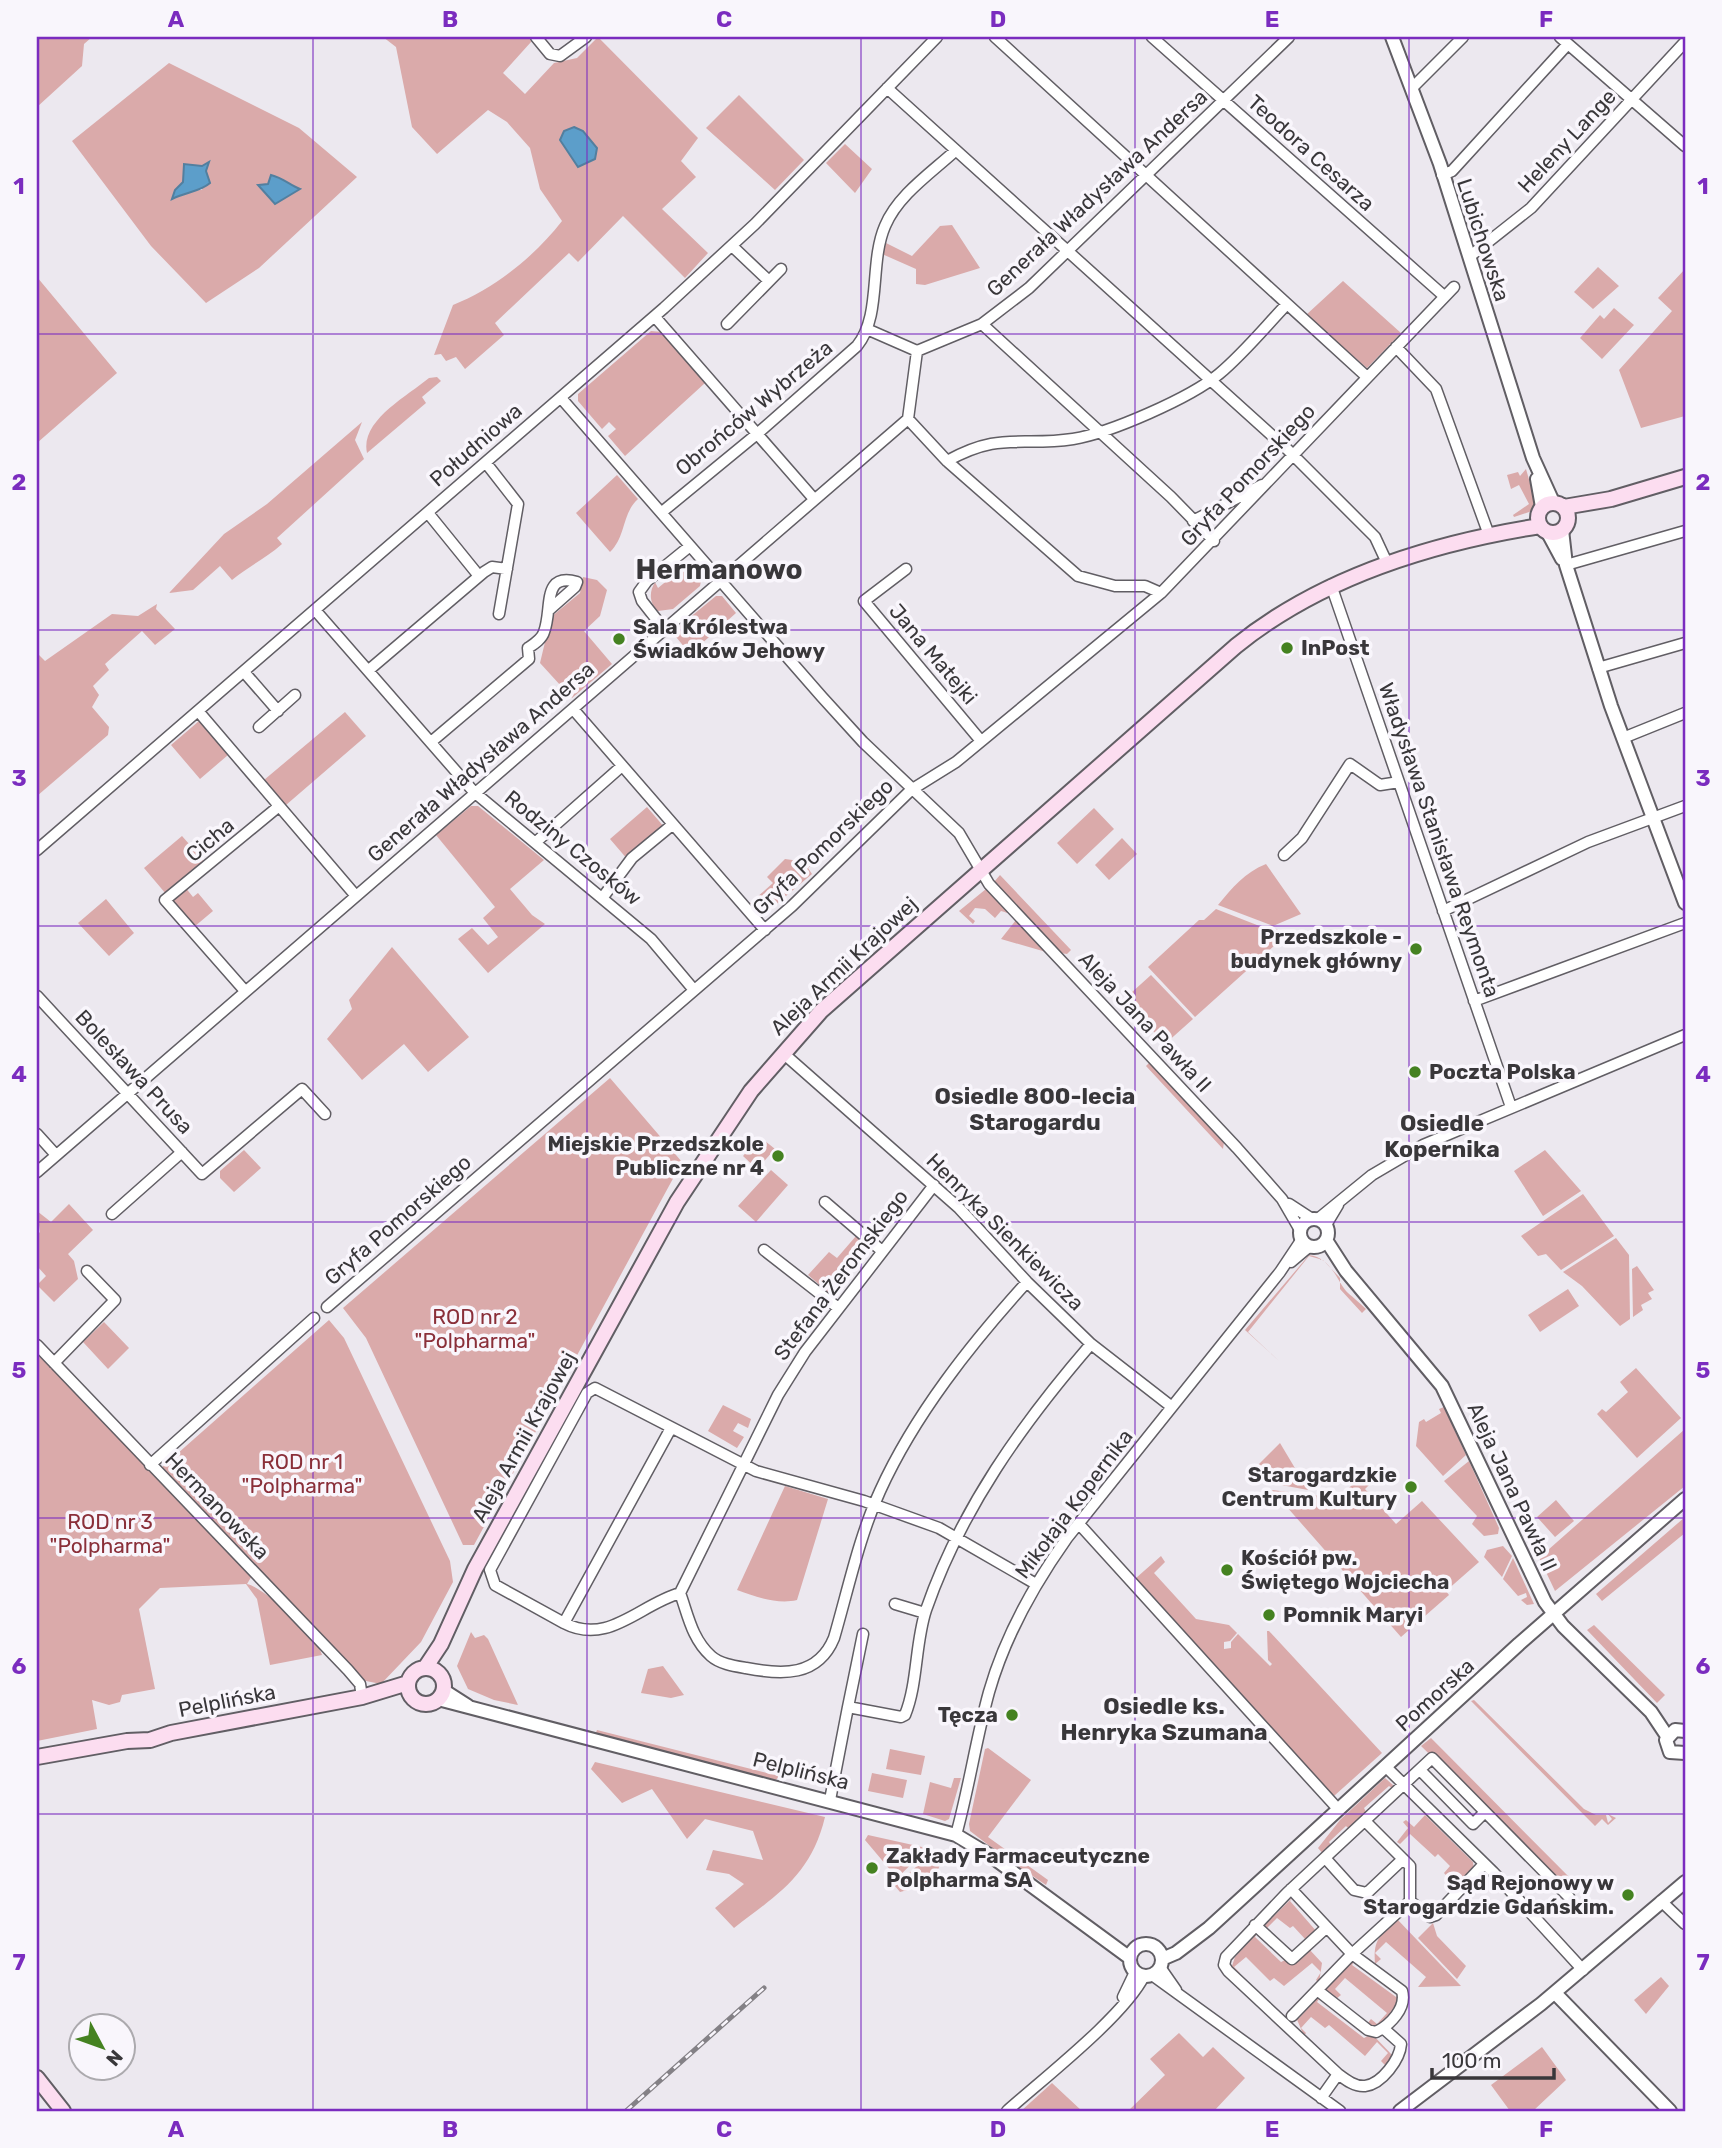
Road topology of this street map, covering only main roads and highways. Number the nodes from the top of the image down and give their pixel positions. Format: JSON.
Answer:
{"nodes":[{"id":1,"x":1685,"y":477,"type":"edge"},
{"id":2,"x":431,"y":1670,"type":"junction"},
{"id":3,"x":409,"y":1689,"type":"junction"},
{"id":4,"x":37,"y":1757,"type":"edge"},
{"id":5,"x":37,"y":2078,"type":"edge"},
{"id":6,"x":63,"y":2111,"type":"edge"}],
"edges":[{"from":1,"to":2,"type":"main road","name":"Aleja Armii Krajowej"},
{"from":2,"to":3,"type":"main road"},
{"from":2,"to":3,"type":"main road"},
{"from":3,"to":4,"type":"main road","name":"Pelplińska"},
{"from":5,"to":6,"type":"main road"}]}
